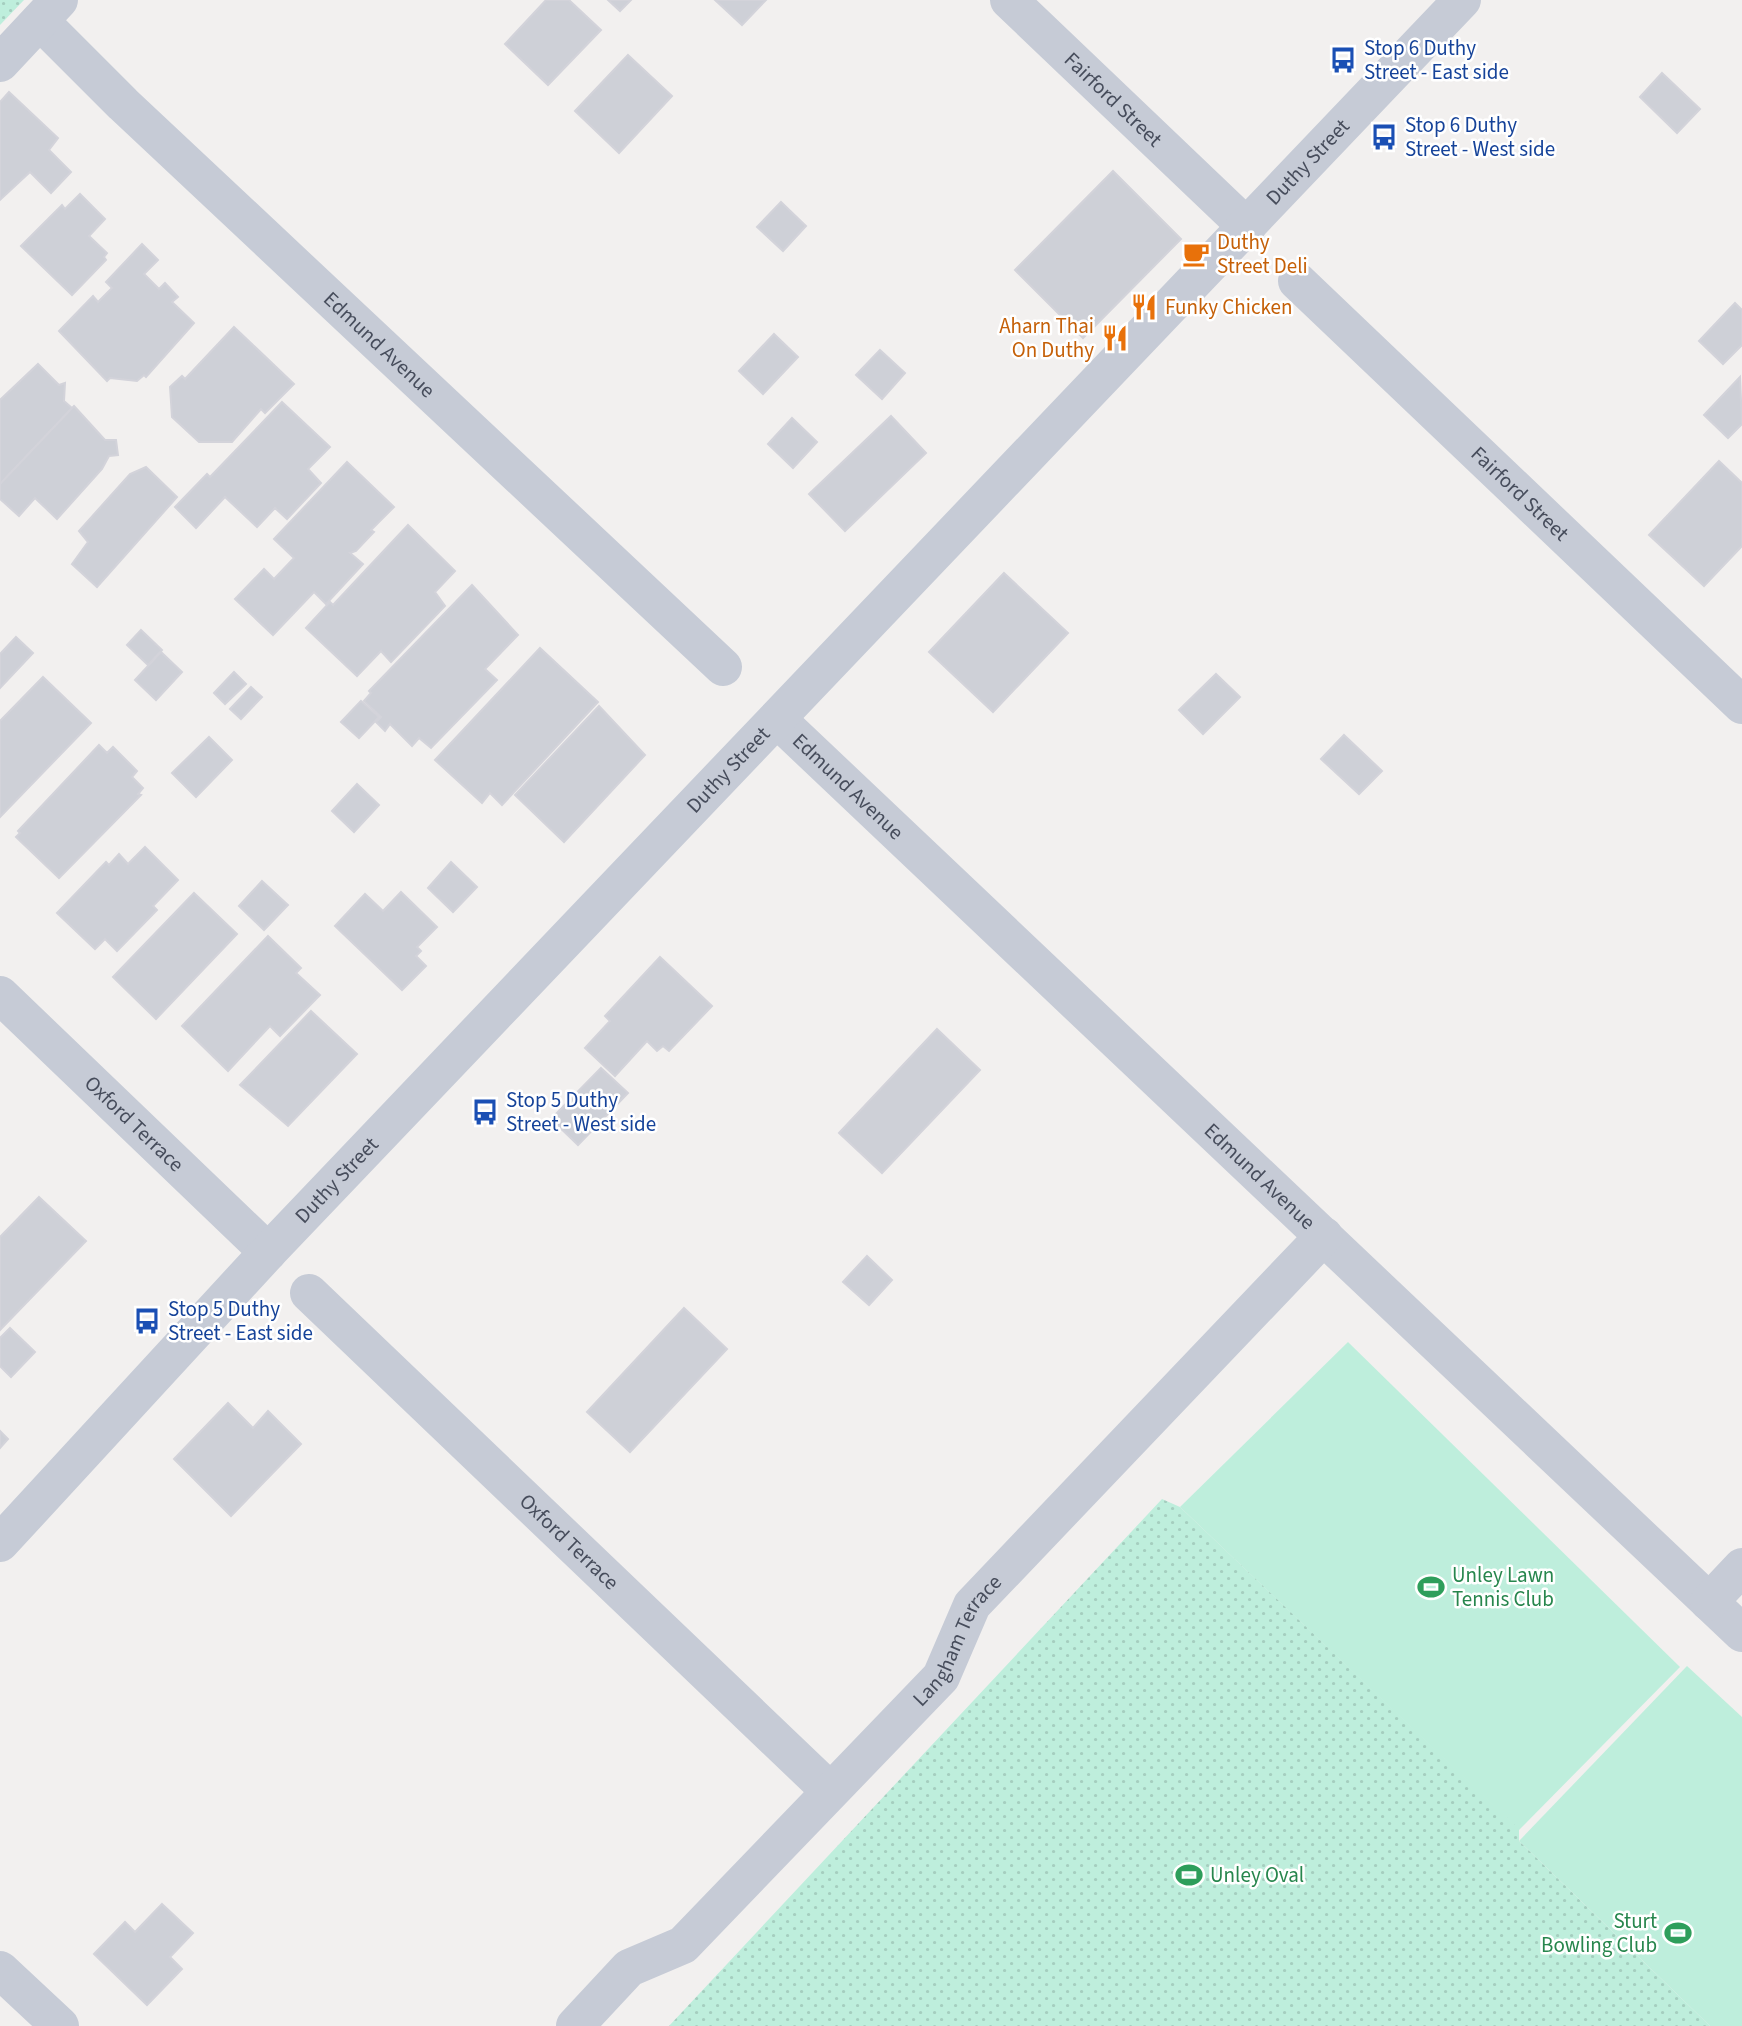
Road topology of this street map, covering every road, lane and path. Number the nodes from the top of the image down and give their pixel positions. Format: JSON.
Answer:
{"nodes":[{"id":1,"x":1009,"y":0,"type":"edge"},
{"id":2,"x":1462,"y":0,"type":"edge"},
{"id":3,"x":49,"y":10,"type":"edge"},
{"id":4,"x":0,"y":63,"type":"edge"},
{"id":5,"x":1247,"y":227,"type":"junction"},
{"id":6,"x":1297,"y":281,"type":"dead end"},
{"id":7,"x":723,"y":667,"type":"dead end"},
{"id":8,"x":1742,"y":705,"type":"edge"},
{"id":9,"x":777,"y":719,"type":"junction"},
{"id":10,"x":0,"y":995,"type":"edge"},
{"id":11,"x":1324,"y":1236,"type":"junction"},
{"id":12,"x":268,"y":1252,"type":"junction"},
{"id":13,"x":309,"y":1293,"type":"dead end"},
{"id":14,"x":0,"y":1543,"type":"edge"},
{"id":15,"x":1742,"y":1567,"type":"edge"},
{"id":16,"x":1709,"y":1602,"type":"junction"},
{"id":17,"x":1742,"y":1633,"type":"edge"},
{"id":18,"x":829,"y":1790,"type":"junction"},
{"id":19,"x":0,"y":1970,"type":"edge"},
{"id":20,"x":60,"y":2026,"type":"edge"},
{"id":21,"x":575,"y":2026,"type":"edge"}],
"edges":[{"from":1,"to":5,"type":"street","name":"Fairford Street"},
{"from":2,"to":5,"type":"street","name":"Duthy Street"},
{"from":3,"to":4,"type":"street"},
{"from":3,"to":7,"type":"street","name":"Edmund Avenue"},
{"from":5,"to":9,"type":"street","name":"Duthy Street"},
{"from":6,"to":8,"type":"street","name":"Fairford Street"},
{"from":9,"to":11,"type":"street","name":"Edmund Avenue"},
{"from":9,"to":12,"type":"street","name":"Duthy Street"},
{"from":10,"to":12,"type":"street","name":"Oxford Terrace"},
{"from":11,"to":16,"type":"street","name":"Edmund Avenue"},
{"from":11,"to":18,"type":"street","name":"Langham Terrace"},
{"from":12,"to":14,"type":"street","name":"Duthy Street"},
{"from":13,"to":18,"type":"street","name":"Oxford Terrace"},
{"from":15,"to":16,"type":"street"},
{"from":16,"to":17,"type":"street","name":"Edmund Avenue"},
{"from":18,"to":21,"type":"street","name":"Langham Terrace"},
{"from":19,"to":20,"type":"street"}]}
